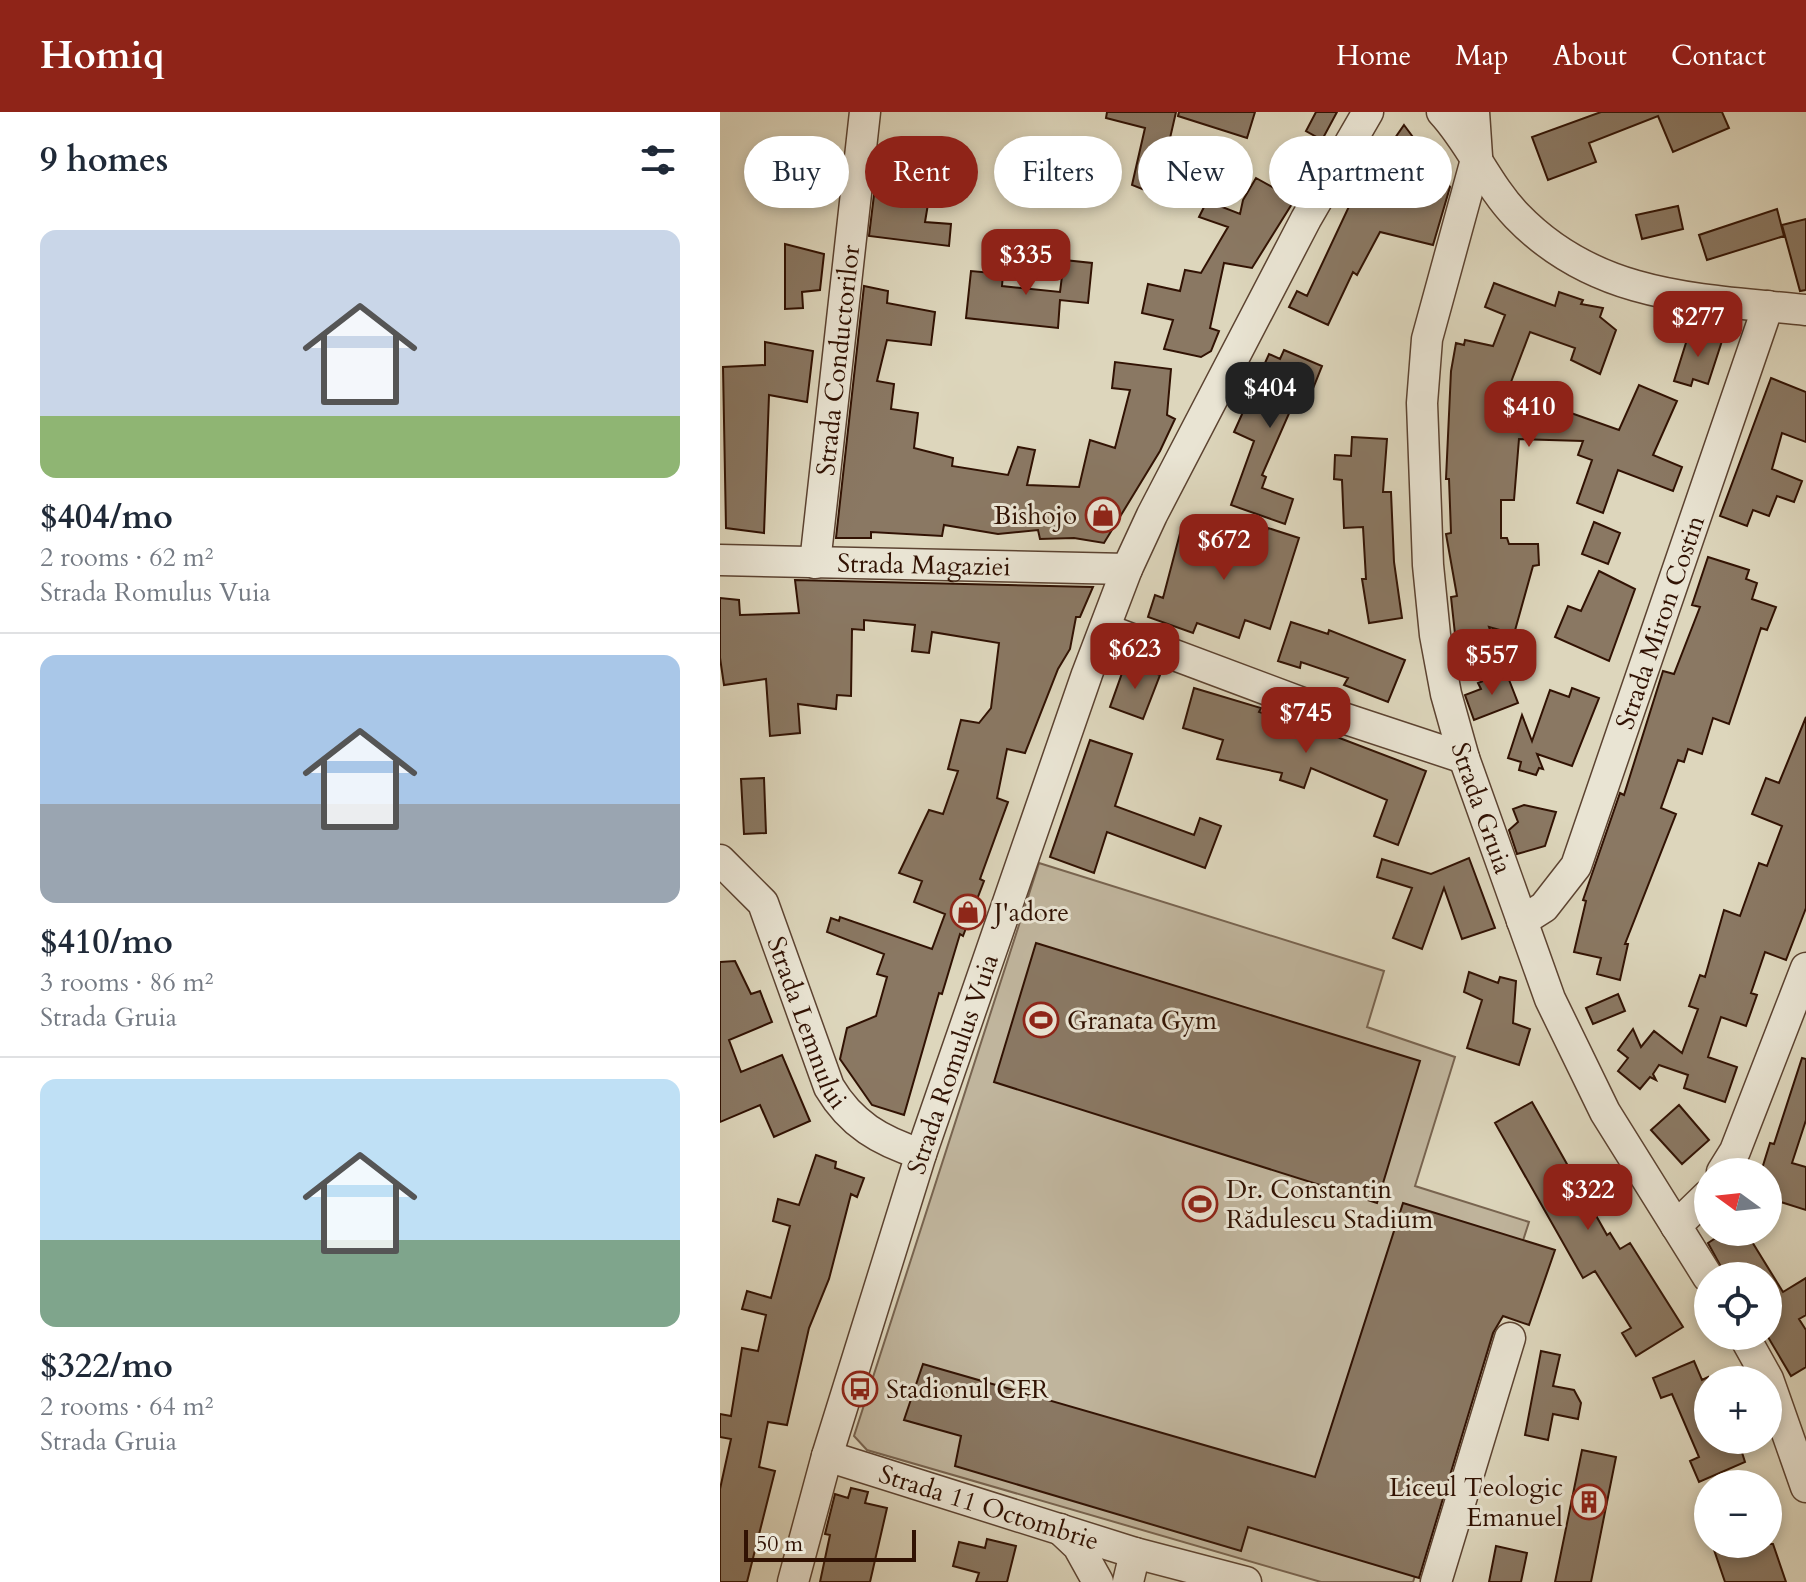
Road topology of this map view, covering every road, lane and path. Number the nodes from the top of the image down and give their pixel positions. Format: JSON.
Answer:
{"nodes":[{"id":1,"x":865,"y":112,"type":"edge"},
{"id":2,"x":1382,"y":112,"type":"edge"},
{"id":3,"x":1442,"y":112,"type":"edge"},
{"id":4,"x":1474,"y":112,"type":"edge"},
{"id":5,"x":1362,"y":122,"type":"edge"},
{"id":6,"x":1477,"y":156,"type":"junction"},
{"id":7,"x":1768,"y":306,"type":"junction"},
{"id":8,"x":1806,"y":310,"type":"edge"},
{"id":9,"x":720,"y":560,"type":"edge"},
{"id":10,"x":815,"y":563,"type":"junction"},
{"id":11,"x":1127,"y":569,"type":"junction"},
{"id":12,"x":1105,"y":629,"type":"junction"},
{"id":13,"x":1464,"y":758,"type":"junction"},
{"id":14,"x":720,"y":860,"type":"edge"},
{"id":15,"x":1522,"y":921,"type":"junction"},
{"id":16,"x":1806,"y":968,"type":"edge"},
{"id":17,"x":921,"y":1154,"type":"junction"},
{"id":18,"x":1731,"y":1158,"type":"edge"},
{"id":19,"x":1694,"y":1209,"type":"edge"},
{"id":20,"x":1676,"y":1226,"type":"junction"},
{"id":21,"x":1699,"y":1262,"type":"edge"},
{"id":22,"x":1510,"y":1338,"type":"dead end"},
{"id":23,"x":1752,"y":1350,"type":"edge"},
{"id":24,"x":827,"y":1456,"type":"junction"},
{"id":25,"x":1806,"y":1487,"type":"edge"},
{"id":26,"x":1058,"y":1526,"type":"junction"},
{"id":27,"x":1135,"y":1553,"type":"junction"},
{"id":28,"x":793,"y":1582,"type":"edge"},
{"id":29,"x":1098,"y":1582,"type":"edge"},
{"id":30,"x":1128,"y":1582,"type":"edge"},
{"id":31,"x":1246,"y":1582,"type":"edge"},
{"id":32,"x":1436,"y":1582,"type":"edge"}],
"edges":[{"from":1,"to":10,"type":"street","name":"Strada Conductorilor"},
{"from":2,"to":5,"type":"street","name":"Strada Romulus Vuia"},
{"from":3,"to":6,"type":"street"},
{"from":4,"to":6,"type":"street"},
{"from":5,"to":11,"type":"street","name":"Strada Romulus Vuia"},
{"from":6,"to":7,"type":"street"},
{"from":6,"to":13,"type":"street","name":"Strada Gruia"},
{"from":7,"to":8,"type":"street"},
{"from":7,"to":15,"type":"street","name":"Strada Miron Costin"},
{"from":9,"to":10,"type":"street","name":"Strada Magaziei"},
{"from":10,"to":11,"type":"street","name":"Strada Magaziei"},
{"from":11,"to":12,"type":"street","name":"Strada Romulus Vuia"},
{"from":12,"to":13,"type":"street"},
{"from":12,"to":17,"type":"street","name":"Strada Romulus Vuia"},
{"from":13,"to":15,"type":"street","name":"Strada Gruia"},
{"from":14,"to":17,"type":"street","name":"Strada Lemnului"},
{"from":15,"to":20,"type":"street","name":"Strada Gruia"},
{"from":16,"to":18,"type":"street"},
{"from":17,"to":24,"type":"street","name":"Strada Romulus Vuia"},
{"from":19,"to":20,"type":"street"},
{"from":20,"to":21,"type":"street","name":"Strada Gruia"},
{"from":22,"to":32,"type":"street"},
{"from":23,"to":25,"type":"street"},
{"from":24,"to":26,"type":"street","name":"Strada 11 Octombrie"},
{"from":24,"to":28,"type":"street","name":"Strada Romulus Vuia"},
{"from":26,"to":27,"type":"street","name":"Strada 11 Octombrie"},
{"from":26,"to":29,"type":"street"},
{"from":27,"to":30,"type":"street"},
{"from":27,"to":31,"type":"street","name":"Strada 11 Octombrie"}]}
